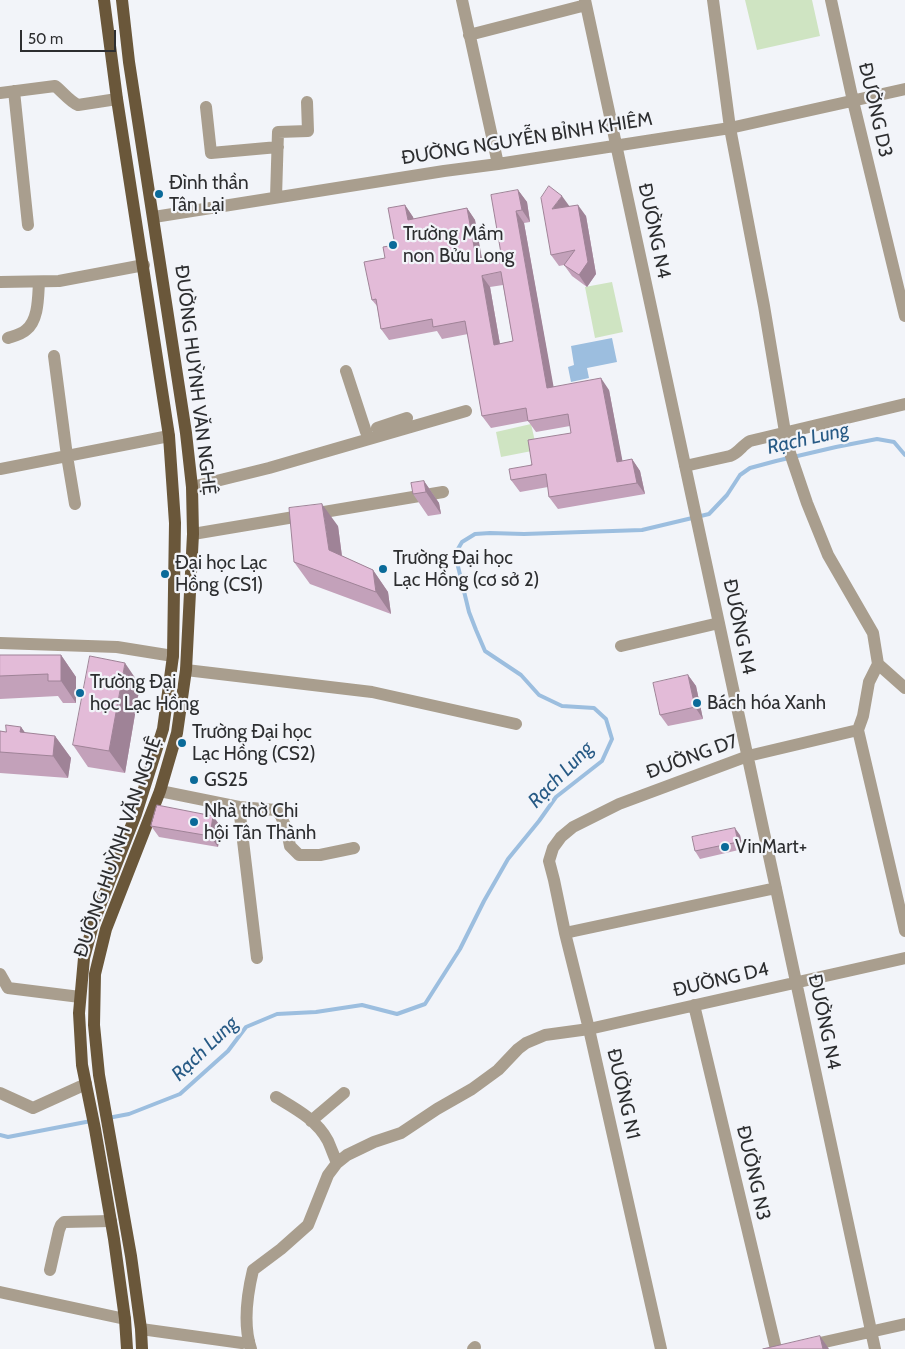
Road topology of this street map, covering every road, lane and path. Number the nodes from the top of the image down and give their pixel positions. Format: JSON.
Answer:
{"nodes":[{"id":1,"x":104,"y":0,"type":"edge"},
{"id":2,"x":122,"y":0,"type":"edge"},
{"id":3,"x":462,"y":0,"type":"edge"},
{"id":4,"x":713,"y":0,"type":"edge"},
{"id":5,"x":831,"y":0,"type":"edge"},
{"id":6,"x":586,"y":3,"type":"edge"},
{"id":7,"x":469,"y":35,"type":"junction"},
{"id":8,"x":905,"y":89,"type":"edge"},
{"id":9,"x":14,"y":90,"type":"junction"},
{"id":10,"x":0,"y":93,"type":"edge"},
{"id":11,"x":118,"y":99,"type":"junction"},
{"id":12,"x":853,"y":101,"type":"junction"},
{"id":13,"x":307,"y":102,"type":"dead end"},
{"id":14,"x":206,"y":107,"type":"dead end"},
{"id":15,"x":730,"y":128,"type":"junction"},
{"id":16,"x":616,"y":145,"type":"junction"},
{"id":17,"x":278,"y":146,"type":"junction"},
{"id":18,"x":498,"y":164,"type":"junction"},
{"id":19,"x":276,"y":197,"type":"junction"},
{"id":20,"x":154,"y":216,"type":"junction"},
{"id":21,"x":136,"y":219,"type":"junction"},
{"id":22,"x":28,"y":225,"type":"dead end"},
{"id":23,"x":144,"y":265,"type":"junction"},
{"id":24,"x":0,"y":282,"type":"edge"},
{"id":25,"x":39,"y":282,"type":"junction"},
{"id":26,"x":905,"y":316,"type":"edge"},
{"id":27,"x":8,"y":338,"type":"dead end"},
{"id":28,"x":54,"y":356,"type":"dead end"},
{"id":29,"x":346,"y":371,"type":"dead end"},
{"id":30,"x":905,"y":404,"type":"edge"},
{"id":31,"x":466,"y":412,"type":"dead end"},
{"id":32,"x":407,"y":418,"type":"dead end"},
{"id":33,"x":366,"y":432,"type":"junction"},
{"id":34,"x":785,"y":432,"type":"junction"},
{"id":35,"x":169,"y":436,"type":"junction"},
{"id":36,"x":350,"y":445,"type":"junction"},
{"id":37,"x":66,"y":456,"type":"junction"},
{"id":38,"x":686,"y":466,"type":"junction"},
{"id":39,"x":0,"y":469,"type":"edge"},
{"id":40,"x":192,"y":487,"type":"junction"},
{"id":41,"x":443,"y":492,"type":"dead end"},
{"id":42,"x":75,"y":504,"type":"dead end"},
{"id":43,"x":193,"y":534,"type":"junction"},
{"id":44,"x":719,"y":623,"type":"junction"},
{"id":45,"x":0,"y":643,"type":"edge"},
{"id":46,"x":621,"y":646,"type":"dead end"},
{"id":47,"x":173,"y":656,"type":"junction"},
{"id":48,"x":878,"y":664,"type":"junction"},
{"id":49,"x":186,"y":670,"type":"junction"},
{"id":50,"x":905,"y":688,"type":"edge"},
{"id":51,"x":516,"y":724,"type":"dead end"},
{"id":52,"x":163,"y":729,"type":"junction"},
{"id":53,"x":858,"y":730,"type":"junction"},
{"id":54,"x":177,"y":733,"type":"junction"},
{"id":55,"x":748,"y":756,"type":"junction"},
{"id":56,"x":160,"y":791,"type":"junction"},
{"id":57,"x":239,"y":807,"type":"junction"},
{"id":58,"x":354,"y":848,"type":"dead end"},
{"id":59,"x":553,"y":848,"type":"joint"},
{"id":60,"x":776,"y":888,"type":"junction"},
{"id":61,"x":905,"y":931,"type":"edge"},
{"id":62,"x":565,"y":933,"type":"junction"},
{"id":63,"x":257,"y":958,"type":"dead end"},
{"id":64,"x":905,"y":958,"type":"edge"},
{"id":65,"x":0,"y":974,"type":"edge"},
{"id":66,"x":796,"y":982,"type":"junction"},
{"id":67,"x":80,"y":996,"type":"junction"},
{"id":68,"x":694,"y":1005,"type":"junction"},
{"id":69,"x":589,"y":1029,"type":"junction"},
{"id":70,"x":86,"y":1084,"type":"junction"},
{"id":71,"x":344,"y":1093,"type":"dead end"},
{"id":72,"x":0,"y":1094,"type":"edge"},
{"id":73,"x":276,"y":1097,"type":"dead end"},
{"id":74,"x":311,"y":1121,"type":"junction"},
{"id":75,"x":337,"y":1163,"type":"junction"},
{"id":76,"x":111,"y":1221,"type":"junction"},
{"id":77,"x":50,"y":1270,"type":"dead end"},
{"id":78,"x":0,"y":1292,"type":"edge"},
{"id":79,"x":125,"y":1319,"type":"junction"},
{"id":80,"x":905,"y":1324,"type":"edge"},
{"id":81,"x":141,"y":1329,"type":"junction"},
{"id":82,"x":872,"y":1331,"type":"junction"},
{"id":83,"x":250,"y":1345,"type":"edge"},
{"id":84,"x":127,"y":1349,"type":"edge"},
{"id":85,"x":142,"y":1349,"type":"edge"},
{"id":86,"x":661,"y":1349,"type":"edge"},
{"id":87,"x":776,"y":1349,"type":"edge"},
{"id":88,"x":793,"y":1349,"type":"edge"},
{"id":89,"x":876,"y":1349,"type":"edge"}],
"edges":[{"from":1,"to":11,"type":"main road","name":"ĐƯỜNG HUỲNH VĂN NGHỆ"},
{"from":2,"to":20,"type":"main road","name":"ĐƯỜNG HUỲNH VĂN NGHỆ"},
{"from":3,"to":7,"type":"street"},
{"from":4,"to":15,"type":"street"},
{"from":5,"to":12,"type":"street","name":"ĐƯỜNG D3"},
{"from":6,"to":7,"type":"street"},
{"from":6,"to":16,"type":"street","name":"ĐƯỜNG N4"},
{"from":7,"to":18,"type":"street"},
{"from":8,"to":12,"type":"street","name":"ĐƯỜNG NGUYỄN BỈNH KHIÊM"},
{"from":9,"to":10,"type":"street"},
{"from":9,"to":11,"type":"street"},
{"from":9,"to":22,"type":"street"},
{"from":11,"to":21,"type":"main road","name":"ĐƯỜNG HUỲNH VĂN NGHỆ"},
{"from":12,"to":15,"type":"street","name":"ĐƯỜNG NGUYỄN BỈNH KHIÊM"},
{"from":12,"to":26,"type":"street","name":"ĐƯỜNG D3"},
{"from":13,"to":17,"type":"street"},
{"from":14,"to":17,"type":"street"},
{"from":15,"to":16,"type":"street","name":"ĐƯỜNG NGUYỄN BỈNH KHIÊM"},
{"from":15,"to":34,"type":"street"},
{"from":16,"to":18,"type":"street","name":"ĐƯỜNG NGUYỄN BỈNH KHIÊM"},
{"from":16,"to":38,"type":"street","name":"ĐƯỜNG N4"},
{"from":17,"to":19,"type":"street"},
{"from":18,"to":19,"type":"street","name":"ĐƯỜNG NGUYỄN BỈNH KHIÊM"},
{"from":19,"to":20,"type":"street","name":"ĐƯỜNG NGUYỄN BỈNH KHIÊM"},
{"from":20,"to":21,"type":"main road"},
{"from":20,"to":40,"type":"main road","name":"ĐƯỜNG HUỲNH VĂN NGHỆ"},
{"from":21,"to":23,"type":"main road","name":"ĐƯỜNG HUỲNH VĂN NGHỆ"},
{"from":23,"to":25,"type":"street"},
{"from":23,"to":35,"type":"main road","name":"ĐƯỜNG HUỲNH VĂN NGHỆ"},
{"from":24,"to":25,"type":"street"},
{"from":25,"to":27,"type":"street"},
{"from":28,"to":37,"type":"street"},
{"from":29,"to":33,"type":"street"},
{"from":30,"to":34,"type":"street"},
{"from":31,"to":36,"type":"street"},
{"from":32,"to":33,"type":"street"},
{"from":33,"to":36,"type":"street"},
{"from":34,"to":38,"type":"street"},
{"from":34,"to":48,"type":"street"},
{"from":35,"to":37,"type":"street"},
{"from":35,"to":47,"type":"main road","name":"ĐƯỜNG HUỲNH VĂN NGHỆ"},
{"from":36,"to":40,"type":"street"},
{"from":37,"to":39,"type":"street"},
{"from":37,"to":42,"type":"street"},
{"from":38,"to":44,"type":"street","name":"ĐƯỜNG N4"},
{"from":40,"to":43,"type":"main road","name":"ĐƯỜNG HUỲNH VĂN NGHỆ"},
{"from":41,"to":43,"type":"street"},
{"from":43,"to":49,"type":"main road","name":"ĐƯỜNG HUỲNH VĂN NGHỆ"},
{"from":44,"to":46,"type":"street"},
{"from":44,"to":55,"type":"street","name":"ĐƯỜNG N4"},
{"from":45,"to":47,"type":"street"},
{"from":47,"to":52,"type":"main road","name":"ĐƯỜNG HUỲNH VĂN NGHỆ"},
{"from":48,"to":50,"type":"street"},
{"from":48,"to":53,"type":"street"},
{"from":49,"to":51,"type":"street"},
{"from":49,"to":54,"type":"main road","name":"ĐƯỜNG HUỲNH VĂN NGHỆ"},
{"from":52,"to":54,"type":"main road"},
{"from":52,"to":67,"type":"main road","name":"ĐƯỜNG HUỲNH VĂN NGHỆ"},
{"from":53,"to":55,"type":"street","name":"ĐƯỜNG D7"},
{"from":53,"to":61,"type":"street"},
{"from":54,"to":56,"type":"main road","name":"ĐƯỜNG HUỲNH VĂN NGHỆ"},
{"from":55,"to":59,"type":"street","name":"ĐƯỜNG D7"},
{"from":55,"to":60,"type":"street","name":"ĐƯỜNG N4"},
{"from":56,"to":57,"type":"street"},
{"from":56,"to":81,"type":"main road","name":"ĐƯỜNG HUỲNH VĂN NGHỆ"},
{"from":57,"to":58,"type":"street"},
{"from":57,"to":63,"type":"street"},
{"from":59,"to":62,"type":"street","name":"ĐƯỜNG N1"},
{"from":60,"to":62,"type":"street"},
{"from":60,"to":66,"type":"street","name":"ĐƯỜNG N4"},
{"from":62,"to":69,"type":"street","name":"ĐƯỜNG N1"},
{"from":64,"to":66,"type":"street","name":"ĐƯỜNG D4"},
{"from":65,"to":67,"type":"street"},
{"from":66,"to":68,"type":"street","name":"ĐƯỜNG D4"},
{"from":66,"to":82,"type":"street","name":"ĐƯỜNG N4"},
{"from":67,"to":70,"type":"main road","name":"ĐƯỜNG HUỲNH VĂN NGHỆ"},
{"from":68,"to":69,"type":"street","name":"ĐƯỜNG D4"},
{"from":68,"to":87,"type":"street","name":"ĐƯỜNG N3"},
{"from":69,"to":75,"type":"street","name":"ĐƯỜNG D4"},
{"from":69,"to":86,"type":"street","name":"ĐƯỜNG N1"},
{"from":70,"to":72,"type":"street"},
{"from":70,"to":76,"type":"main road","name":"ĐƯỜNG HUỲNH VĂN NGHỆ"},
{"from":71,"to":74,"type":"street"},
{"from":73,"to":74,"type":"street"},
{"from":74,"to":75,"type":"street"},
{"from":75,"to":83,"type":"street"},
{"from":76,"to":77,"type":"street"},
{"from":76,"to":79,"type":"main road"},
{"from":78,"to":79,"type":"street"},
{"from":79,"to":84,"type":"main road"},
{"from":80,"to":82,"type":"street"},
{"from":81,"to":83,"type":"street"},
{"from":81,"to":85,"type":"main road","name":"ĐƯỜNG HUỲNH VĂN NGHỆ"},
{"from":82,"to":88,"type":"street"},
{"from":82,"to":89,"type":"street","name":"ĐƯỜNG N4"}]}
